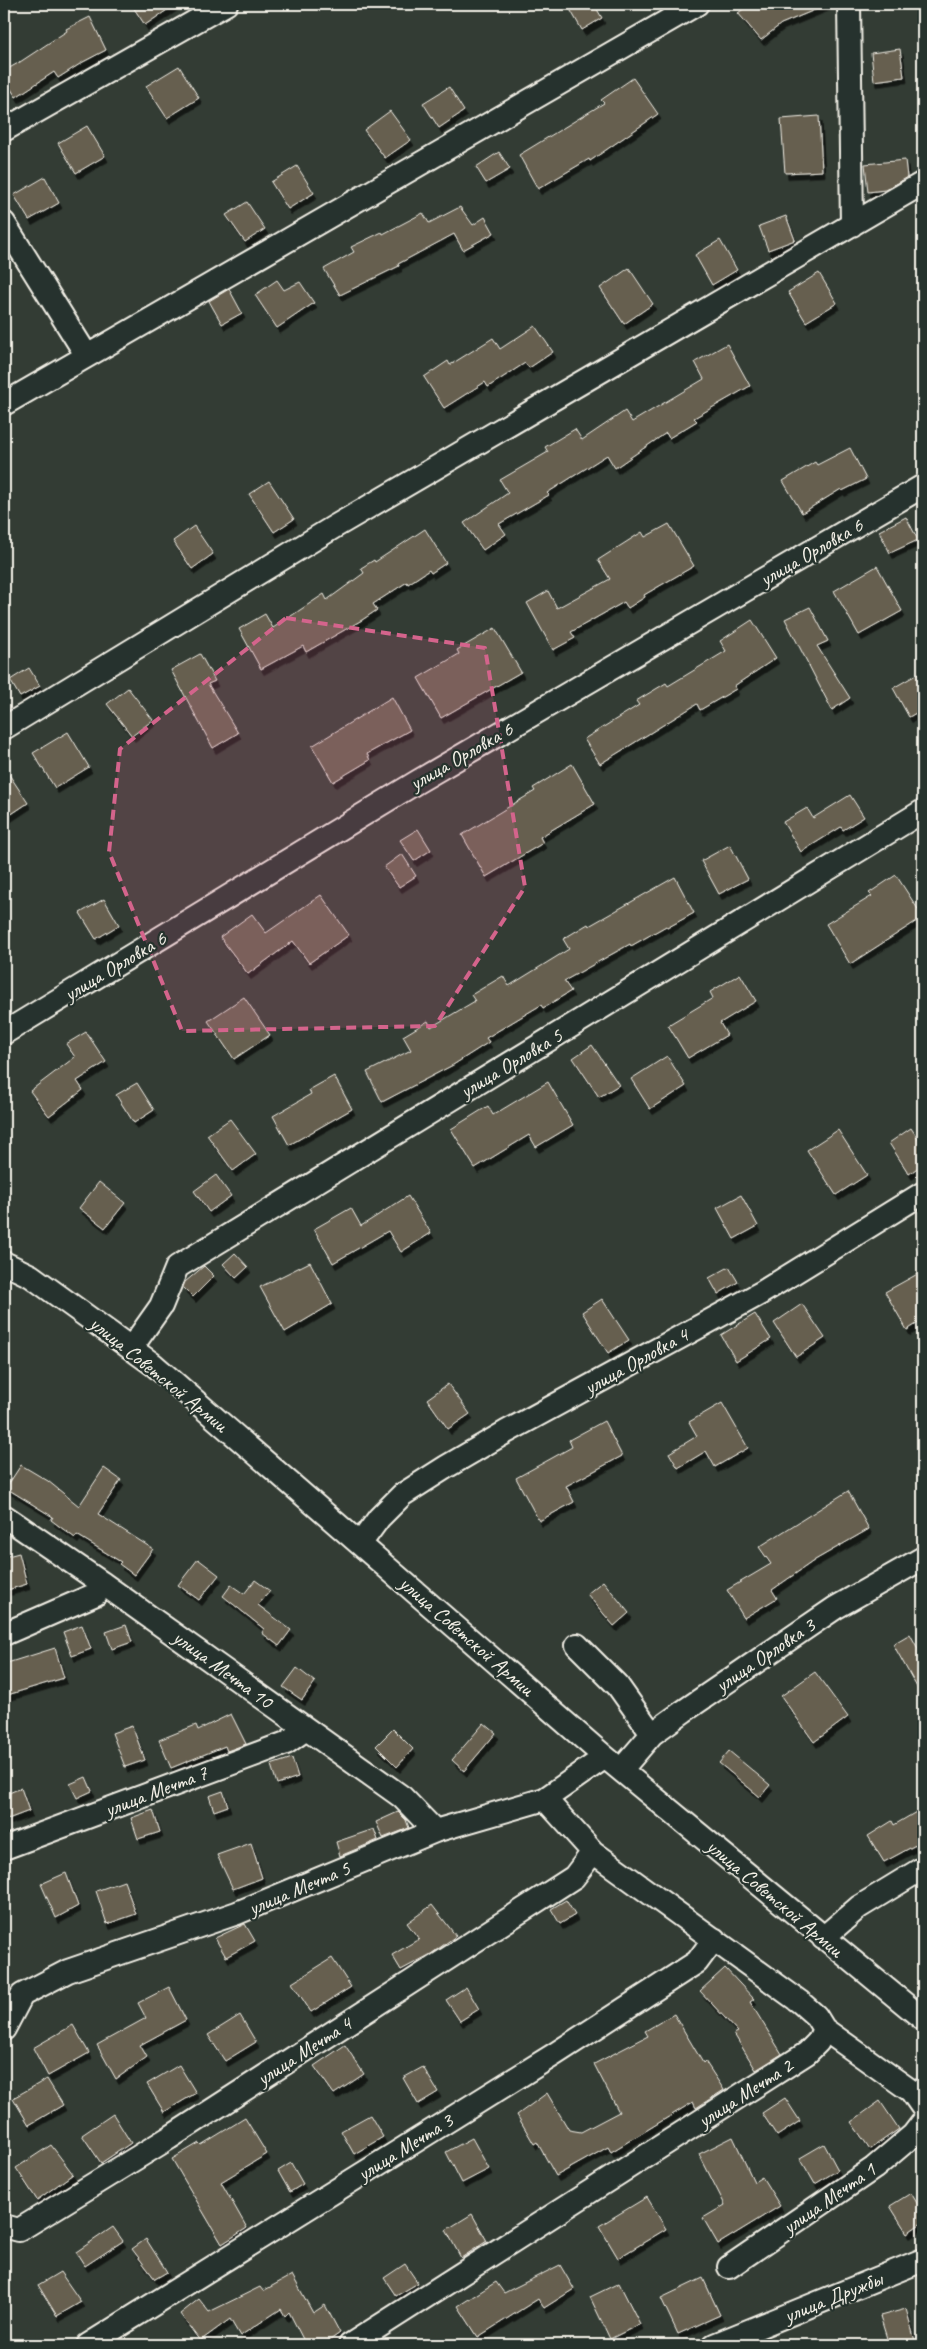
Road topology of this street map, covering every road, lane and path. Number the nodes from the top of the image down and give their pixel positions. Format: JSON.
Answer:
{"nodes":[{"id":1,"x":226,"y":4,"type":"edge"},
{"id":2,"x":697,"y":4,"type":"edge"},
{"id":3,"x":849,"y":4,"type":"edge"},
{"id":4,"x":4,"y":130,"type":"edge"},
{"id":5,"x":923,"y":183,"type":"edge"},
{"id":6,"x":4,"y":223,"type":"edge"},
{"id":7,"x":852,"y":225,"type":"junction"},
{"id":8,"x":87,"y":356,"type":"junction"},
{"id":9,"x":4,"y":404,"type":"edge"},
{"id":10,"x":923,"y":486,"type":"edge"},
{"id":11,"x":4,"y":728,"type":"edge"},
{"id":12,"x":923,"y":812,"type":"edge"},
{"id":13,"x":4,"y":1033,"type":"edge"},
{"id":14,"x":923,"y":1193,"type":"edge"},
{"id":15,"x":4,"y":1263,"type":"edge"},
{"id":16,"x":132,"y":1347,"type":"junction"},
{"id":17,"x":4,"y":1516,"type":"edge"},
{"id":18,"x":360,"y":1544,"type":"junction"},
{"id":19,"x":923,"y":1558,"type":"edge"},
{"id":20,"x":102,"y":1583,"type":"junction"},
{"id":21,"x":4,"y":1634,"type":"edge"},
{"id":22,"x":576,"y":1644,"type":"dead end"},
{"id":23,"x":306,"y":1729,"type":"junction"},
{"id":24,"x":652,"y":1734,"type":"junction"},
{"id":25,"x":613,"y":1764,"type":"junction"},
{"id":26,"x":545,"y":1799,"type":"junction"},
{"id":27,"x":435,"y":1831,"type":"junction"},
{"id":28,"x":4,"y":1848,"type":"edge"},
{"id":29,"x":593,"y":1852,"type":"junction"},
{"id":30,"x":923,"y":1868,"type":"edge"},
{"id":31,"x":823,"y":1938,"type":"junction"},
{"id":32,"x":714,"y":1939,"type":"junction"},
{"id":33,"x":923,"y":2019,"type":"edge"},
{"id":34,"x":4,"y":2029,"type":"edge"},
{"id":35,"x":824,"y":2029,"type":"junction"},
{"id":36,"x":923,"y":2108,"type":"edge"},
{"id":37,"x":923,"y":2122,"type":"edge"},
{"id":38,"x":4,"y":2226,"type":"edge"},
{"id":39,"x":923,"y":2260,"type":"edge"},
{"id":40,"x":728,"y":2267,"type":"dead end"},
{"id":41,"x":88,"y":2345,"type":"edge"},
{"id":42,"x":350,"y":2345,"type":"edge"},
{"id":43,"x":714,"y":2345,"type":"edge"}],
"edges":[{"from":1,"to":4,"type":"street"},
{"from":2,"to":8,"type":"street"},
{"from":3,"to":7,"type":"street"},
{"from":5,"to":7,"type":"street"},
{"from":6,"to":8,"type":"street"},
{"from":7,"to":11,"type":"street"},
{"from":8,"to":9,"type":"street"},
{"from":10,"to":13,"type":"street","name":"улица Орловка 6"},
{"from":12,"to":16,"type":"street","name":"улица Орловка 5"},
{"from":14,"to":18,"type":"street","name":"улица Орловка 4"},
{"from":15,"to":16,"type":"street","name":"улица Советской Армии"},
{"from":16,"to":18,"type":"street","name":"улица Советской Армии"},
{"from":17,"to":20,"type":"street","name":"улица Мечта 10"},
{"from":18,"to":25,"type":"street","name":"улица Советской Армии"},
{"from":19,"to":24,"type":"street","name":"улица Орловка 3"},
{"from":20,"to":21,"type":"street"},
{"from":20,"to":23,"type":"street","name":"улица Мечта 10"},
{"from":22,"to":24,"type":"street"},
{"from":23,"to":27,"type":"street","name":"улица Мечта 10"},
{"from":23,"to":28,"type":"street","name":"улица Мечта 7"},
{"from":24,"to":25,"type":"street","name":"улица Орловка 3"},
{"from":25,"to":26,"type":"street","name":"улица Мечта 5"},
{"from":25,"to":31,"type":"street","name":"улица Советской Армии"},
{"from":26,"to":27,"type":"street","name":"улица Мечта 5"},
{"from":26,"to":29,"type":"street"},
{"from":27,"to":34,"type":"street","name":"улица Мечта 5"},
{"from":29,"to":32,"type":"street"},
{"from":29,"to":38,"type":"street","name":"улица Мечта 4"},
{"from":30,"to":31,"type":"street"},
{"from":31,"to":33,"type":"street","name":"улица Советской Армии"},
{"from":32,"to":35,"type":"street"},
{"from":32,"to":41,"type":"street","name":"улица Мечта 3"},
{"from":35,"to":36,"type":"street"},
{"from":35,"to":42,"type":"street","name":"улица Мечта 2"},
{"from":37,"to":40,"type":"street","name":"улица Мечта 1"},
{"from":39,"to":43,"type":"street","name":"улица Дружбы"}]}
